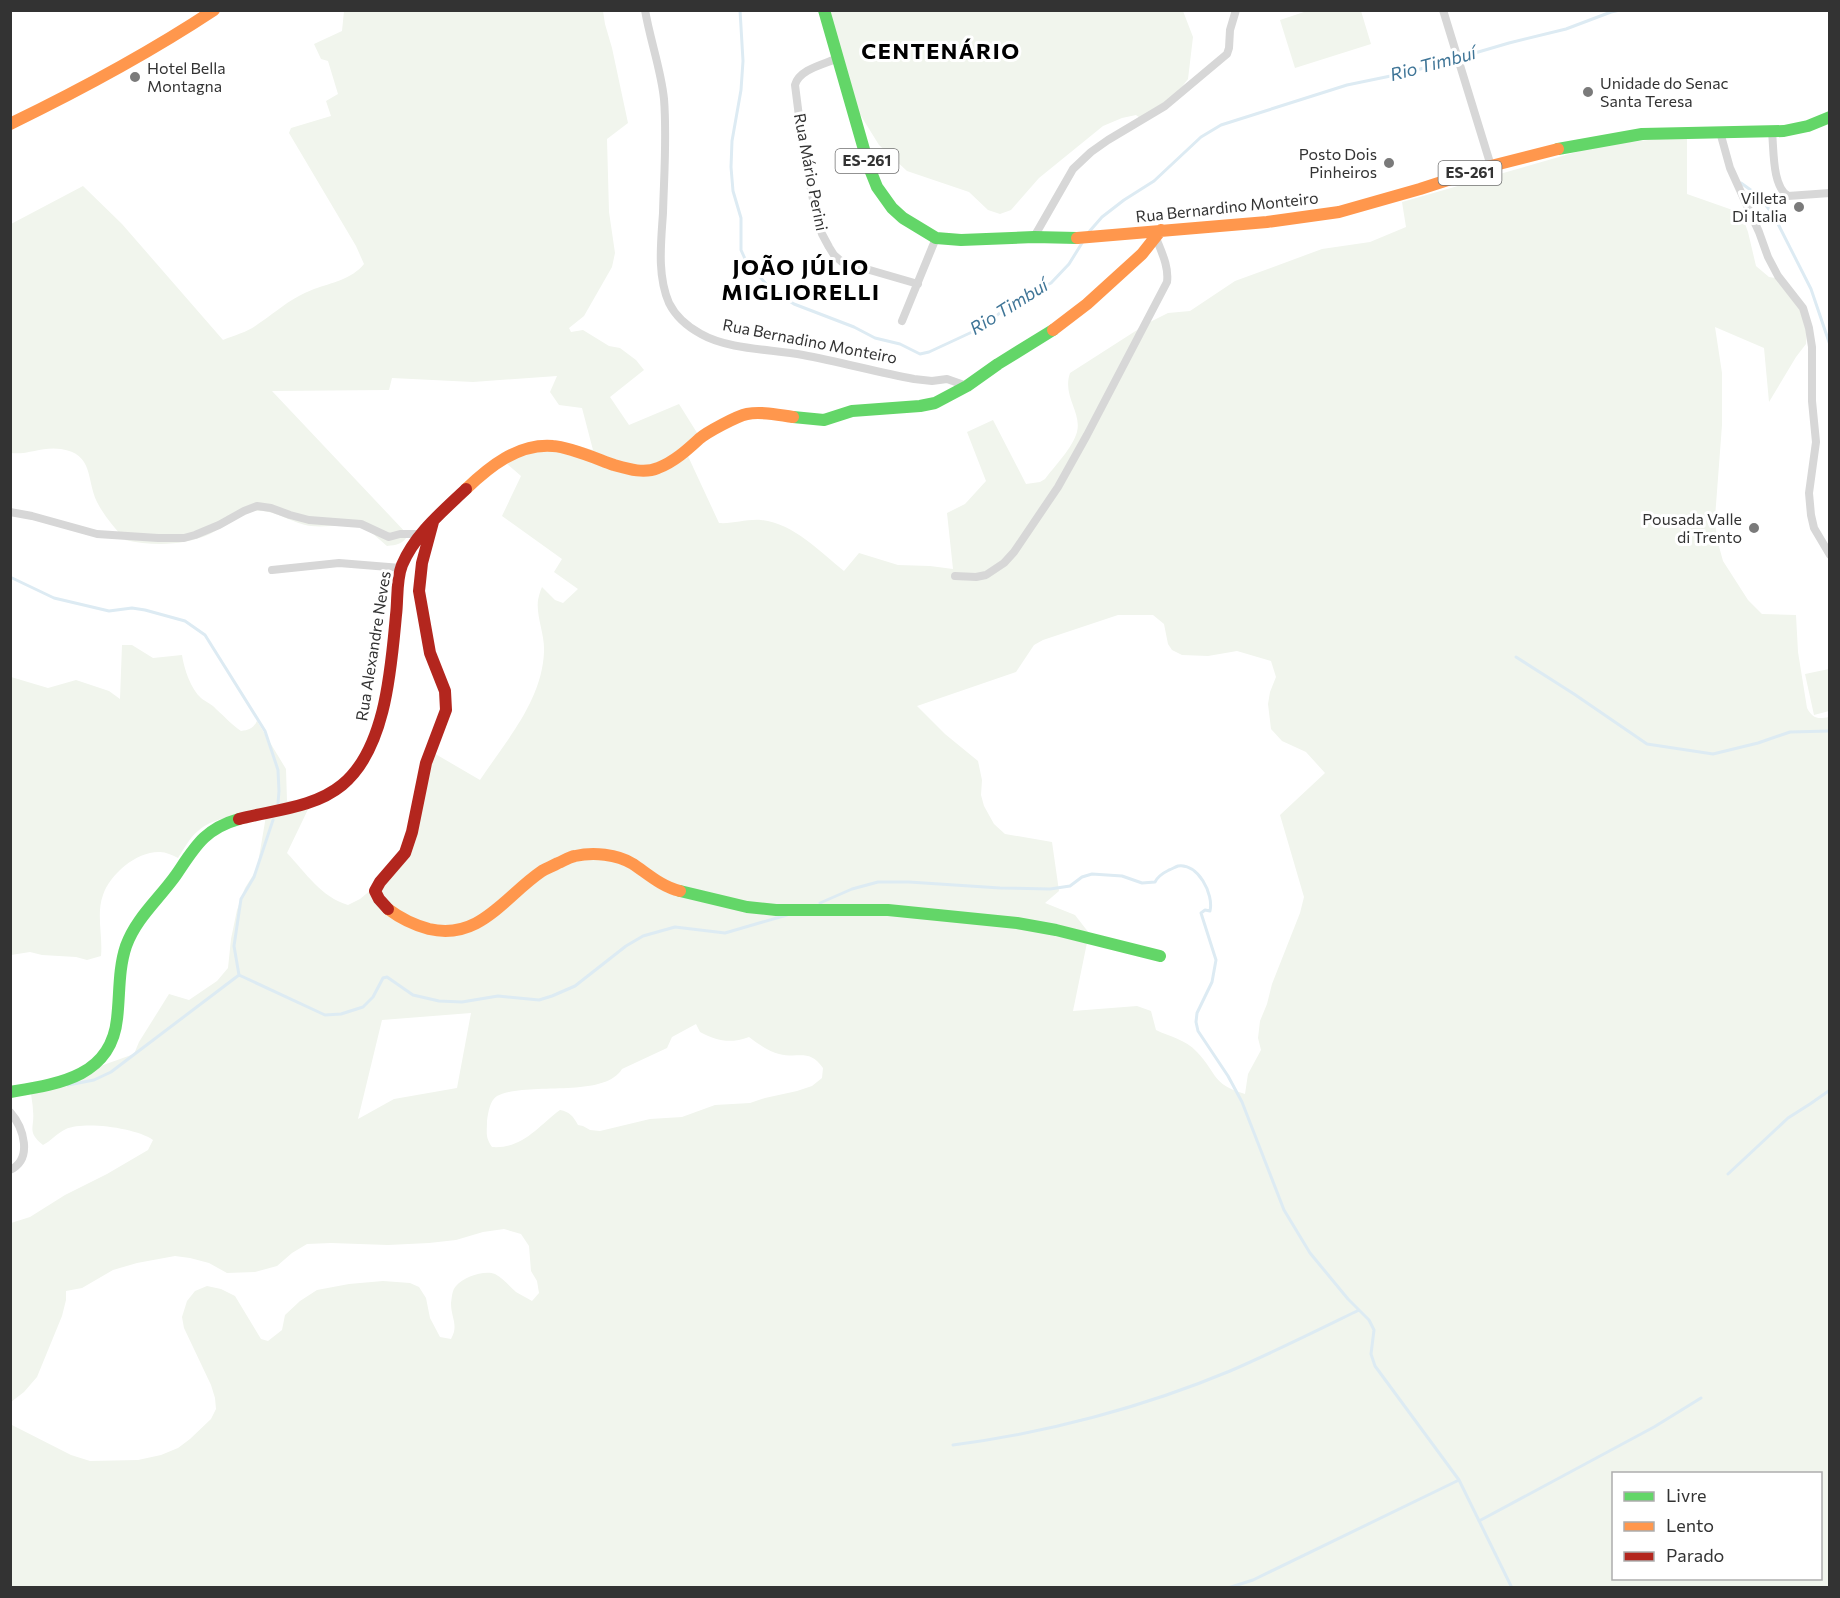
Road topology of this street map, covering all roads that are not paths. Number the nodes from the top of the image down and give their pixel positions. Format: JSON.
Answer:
{"nodes":[{"id":1,"x":214,"y":10,"type":"edge"},
{"id":2,"x":645,"y":10,"type":"edge"},
{"id":3,"x":824,"y":10,"type":"edge"},
{"id":4,"x":1236,"y":10,"type":"edge"},
{"id":5,"x":1443,"y":10,"type":"edge"},
{"id":6,"x":838,"y":58,"type":"junction"},
{"id":7,"x":1830,"y":117,"type":"edge"},
{"id":8,"x":10,"y":124,"type":"edge"},
{"id":9,"x":1720,"y":132,"type":"junction"},
{"id":10,"x":1772,"y":132,"type":"junction"},
{"id":11,"x":1491,"y":166,"type":"junction"},
{"id":12,"x":1830,"y":193,"type":"edge"},
{"id":13,"x":1159,"y":234,"type":"junction"},
{"id":14,"x":1034,"y":237,"type":"junction"},
{"id":15,"x":936,"y":238,"type":"junction"},
{"id":16,"x":918,"y":284,"type":"junction"},
{"id":17,"x":902,"y":321,"type":"dead end"},
{"id":18,"x":967,"y":386,"type":"junction"},
{"id":19,"x":10,"y":512,"type":"edge"},
{"id":20,"x":433,"y":521,"type":"junction"},
{"id":21,"x":420,"y":534,"type":"junction"},
{"id":22,"x":1830,"y":555,"type":"edge"},
{"id":23,"x":401,"y":568,"type":"junction"},
{"id":24,"x":272,"y":570,"type":"dead end"},
{"id":25,"x":955,"y":576,"type":"dead end"},
{"id":26,"x":1160,"y":956,"type":"dead end"},
{"id":27,"x":10,"y":1092,"type":"edge"},
{"id":28,"x":10,"y":1112,"type":"edge"},
{"id":29,"x":10,"y":1170,"type":"edge"}],
"edges":[{"from":1,"to":8,"type":"street"},
{"from":2,"to":18,"type":"street","name":"Rua Bernadino Monteiro"},
{"from":3,"to":6,"type":"street","number":"ES-261"},
{"from":4,"to":14,"type":"street"},
{"from":5,"to":11,"type":"street"},
{"from":6,"to":15,"type":"street","name":"Rua Bernardino Monteiro","number":"ES-261"},
{"from":6,"to":16,"type":"street","name":"Rua Mário Perini"},
{"from":7,"to":10,"type":"street","name":"Rua Bernardino Monteiro","number":"ES-261"},
{"from":9,"to":10,"type":"street","name":"Rua Bernardino Monteiro","number":"ES-261"},
{"from":9,"to":11,"type":"street","name":"Rua Bernardino Monteiro","number":"ES-261"},
{"from":9,"to":22,"type":"street"},
{"from":10,"to":12,"type":"street"},
{"from":11,"to":13,"type":"street","name":"Rua Bernardino Monteiro","number":"ES-261"},
{"from":13,"to":14,"type":"street","name":"Rua Bernardino Monteiro","number":"ES-261"},
{"from":13,"to":18,"type":"street"},
{"from":13,"to":25,"type":"street"},
{"from":14,"to":15,"type":"street","name":"Rua Bernardino Monteiro","number":"ES-261"},
{"from":15,"to":16,"type":"street"},
{"from":16,"to":17,"type":"street"},
{"from":18,"to":20,"type":"street","name":"Rua Alexandre Neves"},
{"from":19,"to":21,"type":"street"},
{"from":20,"to":21,"type":"street","name":"Rua Alexandre Neves"},
{"from":20,"to":26,"type":"street"},
{"from":21,"to":23,"type":"street","name":"Rua Alexandre Neves"},
{"from":23,"to":24,"type":"street"},
{"from":23,"to":27,"type":"street","name":"Rua Alexandre Neves"},
{"from":28,"to":29,"type":"street"}]}
